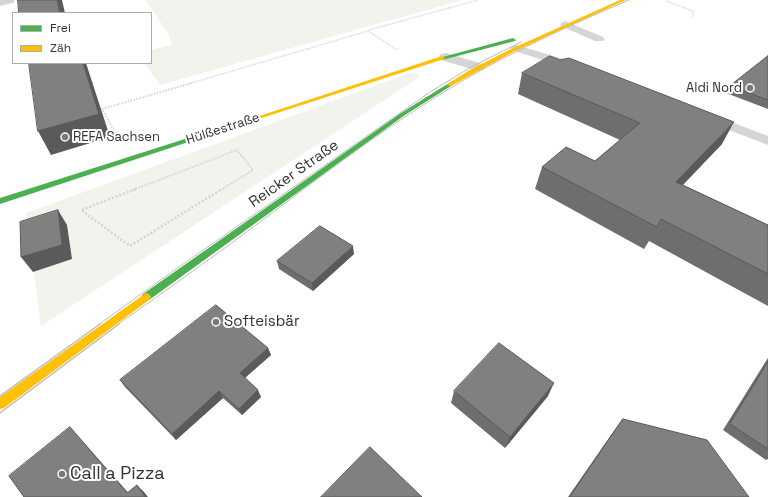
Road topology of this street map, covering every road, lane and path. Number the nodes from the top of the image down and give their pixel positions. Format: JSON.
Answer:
{"nodes":[{"id":1,"x":9,"y":0,"type":"edge"},
{"id":2,"x":478,"y":0,"type":"edge"},
{"id":3,"x":624,"y":0,"type":"edge"},
{"id":4,"x":666,"y":1,"type":"edge"},
{"id":5,"x":0,"y":2,"type":"edge"},
{"id":6,"x":693,"y":17,"type":"dead end"},
{"id":7,"x":564,"y":24,"type":"junction"},
{"id":8,"x":368,"y":30,"type":"junction"},
{"id":9,"x":542,"y":35,"type":"junction"},
{"id":10,"x":599,"y":40,"type":"dead end"},
{"id":11,"x":516,"y":48,"type":"junction"},
{"id":12,"x":446,"y":57,"type":"junction"},
{"id":13,"x":421,"y":65,"type":"junction"},
{"id":14,"x":478,"y":67,"type":"junction"},
{"id":15,"x":580,"y":69,"type":"edge"},
{"id":16,"x":696,"y":113,"type":"edge"},
{"id":17,"x":768,"y":141,"type":"edge"},
{"id":18,"x":130,"y":159,"type":"junction"},
{"id":19,"x":253,"y":170,"type":"joint"},
{"id":20,"x":0,"y":201,"type":"edge"},
{"id":21,"x":0,"y":404,"type":"edge"}],
"edges":[{"from":1,"to":5,"type":"street"},
{"from":2,"to":8,"type":"path"},
{"from":3,"to":7,"type":"street","name":"Reicker Straße"},
{"from":4,"to":6,"type":"path"},
{"from":7,"to":9,"type":"street","name":"Reicker Straße"},
{"from":7,"to":10,"type":"lane"},
{"from":8,"to":13,"type":"path"},
{"from":8,"to":18,"type":"path"},
{"from":9,"to":11,"type":"street","name":"Reicker Straße"},
{"from":9,"to":12,"type":"street","name":"Hülßestraße"},
{"from":11,"to":14,"type":"street","name":"Reicker Straße"},
{"from":11,"to":15,"type":"lane"},
{"from":12,"to":13,"type":"street","name":"Hülßestraße"},
{"from":12,"to":14,"type":"street"},
{"from":13,"to":18,"type":"street","name":"Hülßestraße"},
{"from":14,"to":21,"type":"street","name":"Reicker Straße"},
{"from":16,"to":17,"type":"lane"},
{"from":18,"to":20,"type":"street","name":"Hülßestraße"},
{"from":19,"to":19,"type":"path"}]}
